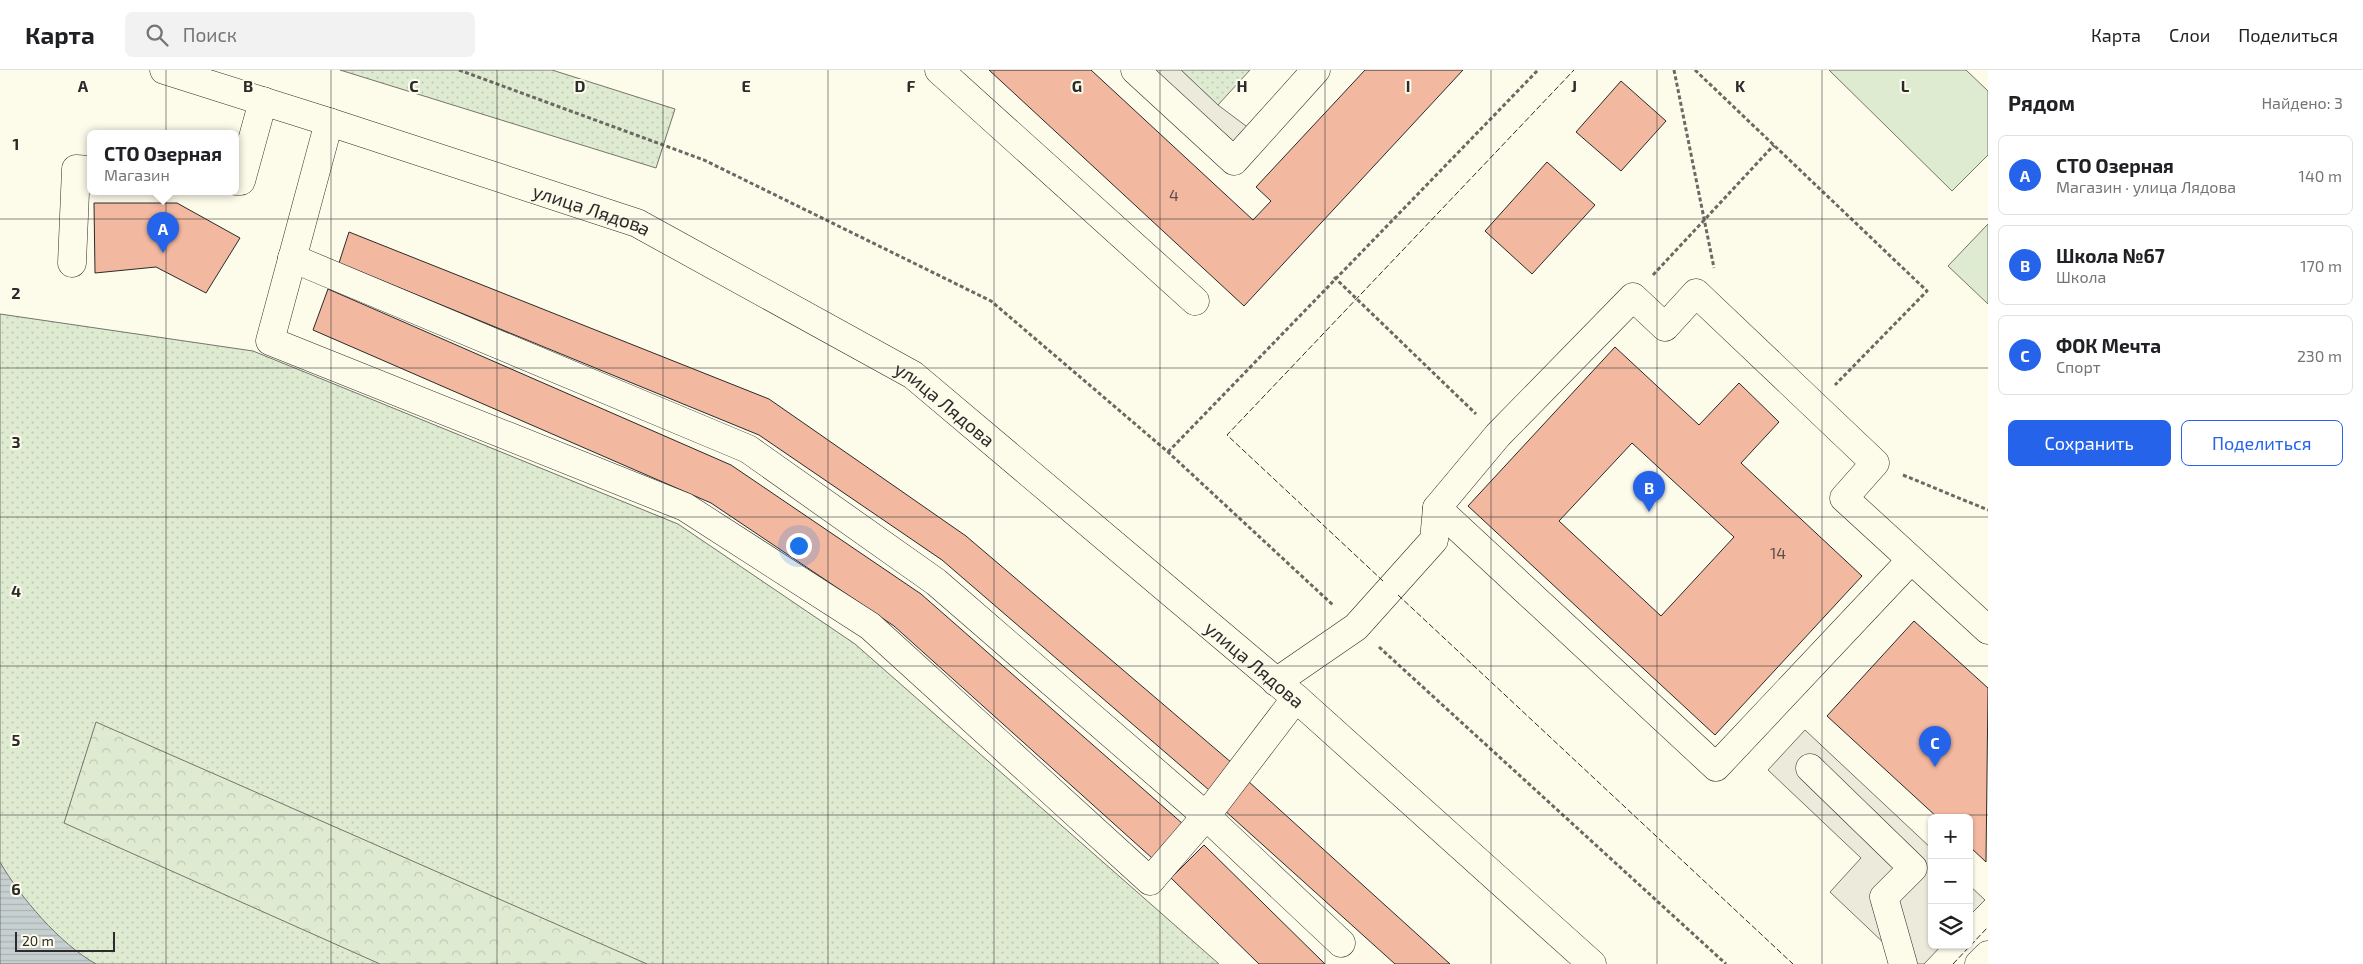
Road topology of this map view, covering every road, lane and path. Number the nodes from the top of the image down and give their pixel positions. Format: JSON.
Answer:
{"nodes":[{"id":1,"x":164,"y":70,"type":"edge"},
{"id":2,"x":459,"y":70,"type":"edge"},
{"id":3,"x":939,"y":70,"type":"edge"},
{"id":4,"x":1135,"y":70,"type":"edge"},
{"id":5,"x":1316,"y":70,"type":"edge"},
{"id":6,"x":1538,"y":70,"type":"edge"},
{"id":7,"x":1674,"y":70,"type":"edge"},
{"id":8,"x":1695,"y":70,"type":"edge"},
{"id":9,"x":263,"y":101,"type":"junction"},
{"id":10,"x":329,"y":122,"type":"junction"},
{"id":11,"x":1774,"y":145,"type":"junction"},
{"id":12,"x":87,"y":170,"type":"edge"},
{"id":13,"x":239,"y":181,"type":"edge"},
{"id":14,"x":1704,"y":220,"type":"junction"},
{"id":15,"x":292,"y":258,"type":"junction"},
{"id":16,"x":72,"y":263,"type":"dead end"},
{"id":17,"x":1716,"y":276,"type":"dead end"},
{"id":18,"x":1334,"y":277,"type":"junction"},
{"id":19,"x":1632,"y":297,"type":"junction"},
{"id":20,"x":1195,"y":301,"type":"dead end"},
{"id":21,"x":1815,"y":406,"type":"junction"},
{"id":22,"x":1498,"y":435,"type":"junction"},
{"id":23,"x":1168,"y":452,"type":"junction"},
{"id":24,"x":1875,"y":463,"type":"junction"},
{"id":25,"x":1437,"y":508,"type":"junction"},
{"id":26,"x":1988,"y":510,"type":"edge"},
{"id":27,"x":1910,"y":561,"type":"junction"},
{"id":28,"x":1356,"y":627,"type":"junction"},
{"id":29,"x":1988,"y":630,"type":"edge"},
{"id":30,"x":1286,"y":690,"type":"junction"},
{"id":31,"x":1810,"y":768,"type":"dead end"},
{"id":32,"x":1206,"y":816,"type":"junction"},
{"id":33,"x":1341,"y":944,"type":"dead end"},
{"id":34,"x":1988,"y":955,"type":"edge"},
{"id":35,"x":1592,"y":964,"type":"edge"},
{"id":36,"x":1726,"y":964,"type":"edge"},
{"id":37,"x":1903,"y":964,"type":"edge"},
{"id":38,"x":1979,"y":964,"type":"edge"}],
"edges":[{"from":1,"to":9,"type":"street","name":"улица Лядова"},
{"from":2,"to":23,"type":"path"},
{"from":3,"to":20,"type":"street"},
{"from":4,"to":5,"type":"street"},
{"from":6,"to":18,"type":"path"},
{"from":7,"to":14,"type":"path"},
{"from":8,"to":11,"type":"path"},
{"from":9,"to":10,"type":"street","name":"улица Лядова"},
{"from":9,"to":13,"type":"street"},
{"from":10,"to":15,"type":"street"},
{"from":10,"to":30,"type":"street","name":"улица Лядова"},
{"from":11,"to":14,"type":"path"},
{"from":11,"to":21,"type":"path"},
{"from":12,"to":16,"type":"street"},
{"from":14,"to":17,"type":"path"},
{"from":14,"to":19,"type":"path"},
{"from":15,"to":32,"type":"street"},
{"from":15,"to":32,"type":"street"},
{"from":18,"to":22,"type":"path"},
{"from":18,"to":23,"type":"path"},
{"from":19,"to":21,"type":"street"},
{"from":19,"to":22,"type":"street"},
{"from":21,"to":24,"type":"street"},
{"from":22,"to":25,"type":"street"},
{"from":23,"to":28,"type":"path"},
{"from":24,"to":26,"type":"path"},
{"from":24,"to":27,"type":"street"},
{"from":25,"to":27,"type":"street"},
{"from":25,"to":28,"type":"street"},
{"from":27,"to":29,"type":"street"},
{"from":28,"to":30,"type":"street"},
{"from":28,"to":36,"type":"path"},
{"from":30,"to":32,"type":"street"},
{"from":30,"to":35,"type":"street","name":"улица Лядова"},
{"from":31,"to":37,"type":"street"},
{"from":32,"to":33,"type":"street"},
{"from":34,"to":38,"type":"street"}]}
